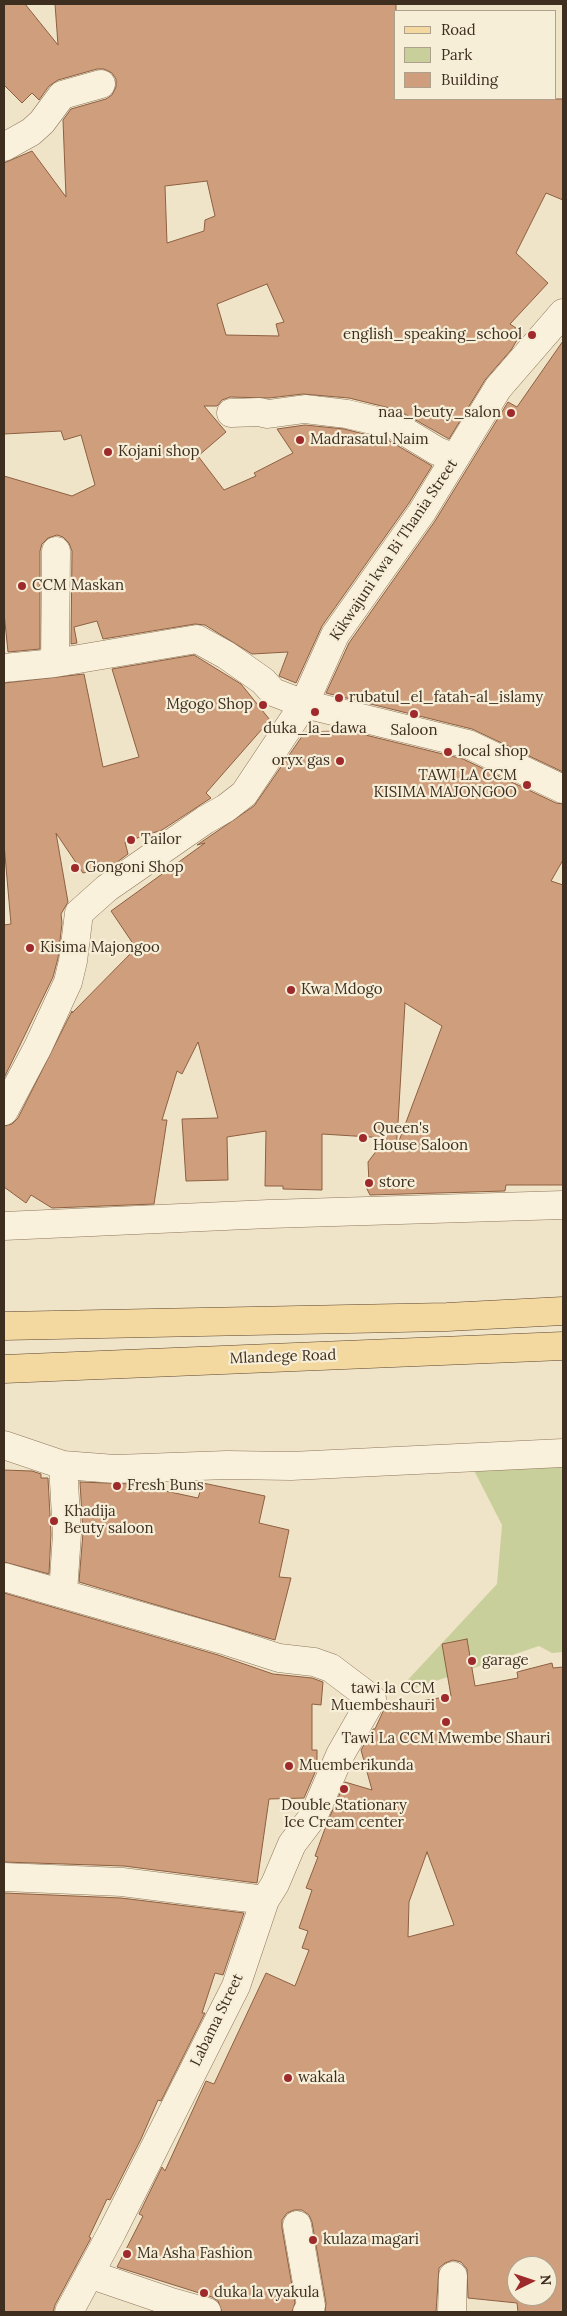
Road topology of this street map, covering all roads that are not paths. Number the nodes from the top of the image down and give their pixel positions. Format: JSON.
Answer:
{"nodes":[{"id":1,"x":101,"y":84,"type":"dead end"},
{"id":2,"x":4,"y":147,"type":"edge"},
{"id":3,"x":563,"y":314,"type":"edge"},
{"id":4,"x":232,"y":413,"type":"dead end"},
{"id":5,"x":455,"y":458,"type":"junction"},
{"id":6,"x":56,"y":551,"type":"dead end"},
{"id":7,"x":55,"y":663,"type":"junction"},
{"id":8,"x":4,"y":668,"type":"edge"},
{"id":9,"x":304,"y":704,"type":"junction"},
{"id":10,"x":563,"y":789,"type":"edge"},
{"id":11,"x":4,"y":1111,"type":"edge"},
{"id":12,"x":563,"y":1205,"type":"edge"},
{"id":13,"x":4,"y":1226,"type":"edge"},
{"id":14,"x":563,"y":1311,"type":"edge"},
{"id":15,"x":447,"y":1317,"type":"junction"},
{"id":16,"x":4,"y":1326,"type":"edge"},
{"id":17,"x":563,"y":1346,"type":"edge"},
{"id":18,"x":450,"y":1350,"type":"junction"},
{"id":19,"x":4,"y":1369,"type":"edge"},
{"id":20,"x":4,"y":1445,"type":"edge"},
{"id":21,"x":563,"y":1453,"type":"edge"},
{"id":22,"x":62,"y":1465,"type":"junction"},
{"id":23,"x":4,"y":1577,"type":"edge"},
{"id":24,"x":63,"y":1593,"type":"junction"},
{"id":25,"x":4,"y":1877,"type":"edge"},
{"id":26,"x":265,"y":1900,"type":"junction"},
{"id":27,"x":297,"y":2225,"type":"dead end"},
{"id":28,"x":89,"y":2274,"type":"junction"},
{"id":29,"x":453,"y":2276,"type":"dead end"},
{"id":30,"x":69,"y":2312,"type":"edge"},
{"id":31,"x":207,"y":2312,"type":"edge"},
{"id":32,"x":307,"y":2312,"type":"edge"},
{"id":33,"x":452,"y":2312,"type":"edge"}],
"edges":[{"from":1,"to":2,"type":"street"},
{"from":3,"to":5,"type":"street","name":"Kikwajuni kwa Bi Thania Street"},
{"from":4,"to":5,"type":"street"},
{"from":5,"to":9,"type":"street","name":"Kikwajuni kwa Bi Thania Street"},
{"from":6,"to":7,"type":"street"},
{"from":7,"to":8,"type":"street"},
{"from":7,"to":9,"type":"street"},
{"from":9,"to":10,"type":"street"},
{"from":9,"to":11,"type":"street","name":"Kikwajuni kwa Bi Thania Street"},
{"from":12,"to":13,"type":"street"},
{"from":14,"to":15,"type":"main road"},
{"from":15,"to":16,"type":"main road"},
{"from":15,"to":18,"type":"main road"},
{"from":17,"to":18,"type":"main road","name":"Mlandege Road"},
{"from":18,"to":19,"type":"main road","name":"Mlandege Road"},
{"from":20,"to":22,"type":"street"},
{"from":21,"to":22,"type":"street"},
{"from":22,"to":24,"type":"street"},
{"from":23,"to":24,"type":"street"},
{"from":24,"to":26,"type":"street","name":"Labama Street"},
{"from":25,"to":26,"type":"street"},
{"from":26,"to":28,"type":"street","name":"Labama Street"},
{"from":27,"to":32,"type":"street"},
{"from":28,"to":30,"type":"street","name":"Labama Street"},
{"from":28,"to":31,"type":"street"},
{"from":29,"to":33,"type":"street"}]}
